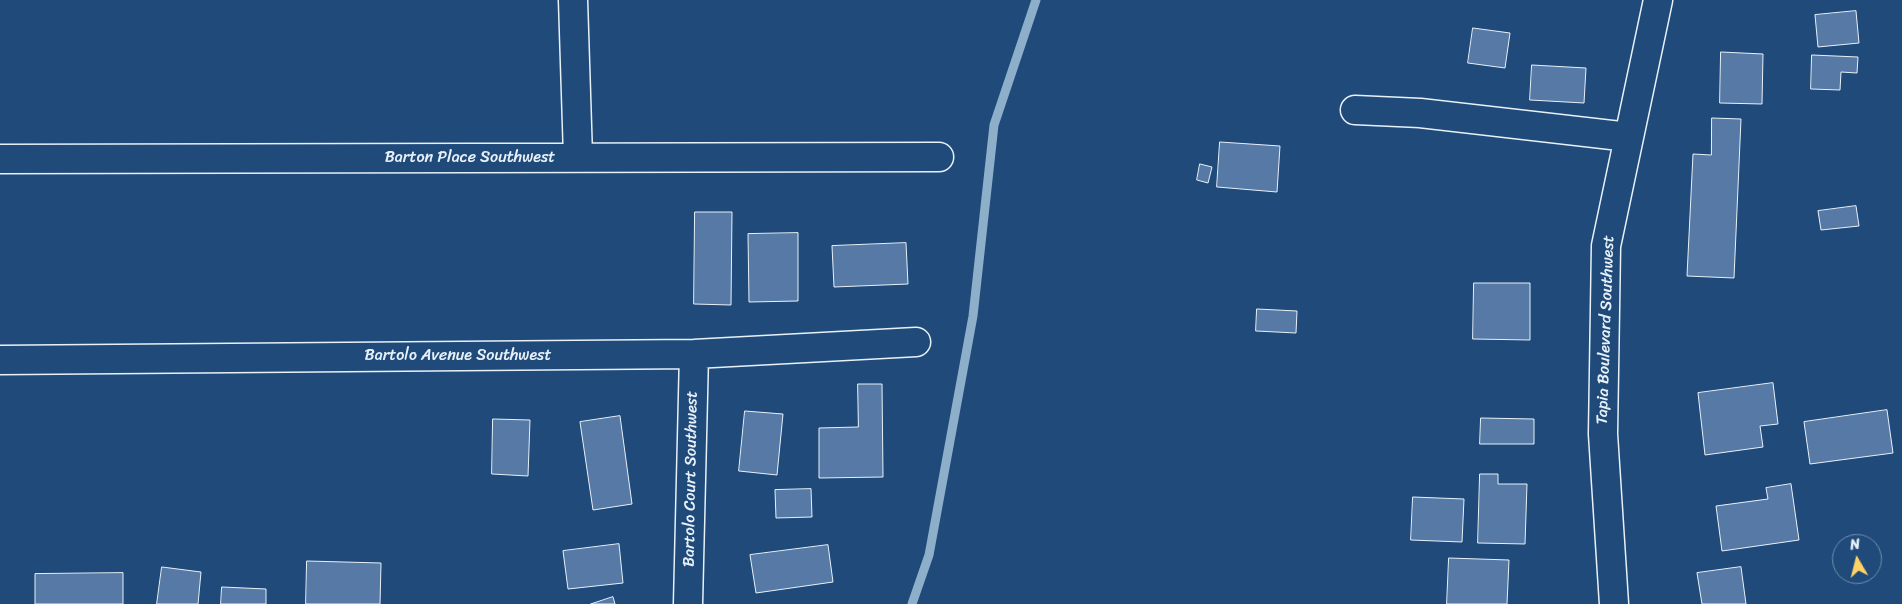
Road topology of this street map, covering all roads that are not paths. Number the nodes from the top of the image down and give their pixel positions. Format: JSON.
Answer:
{"nodes":[{"id":1,"x":573,"y":0,"type":"edge"},
{"id":2,"x":1658,"y":0,"type":"edge"},
{"id":3,"x":1355,"y":110,"type":"dead end"},
{"id":4,"x":1629,"y":137,"type":"junction"},
{"id":5,"x":939,"y":156,"type":"dead end"},
{"id":6,"x":578,"y":158,"type":"junction"},
{"id":7,"x":0,"y":159,"type":"edge"},
{"id":8,"x":916,"y":342,"type":"dead end"},
{"id":9,"x":694,"y":354,"type":"junction"},
{"id":10,"x":0,"y":360,"type":"edge"},
{"id":11,"x":688,"y":604,"type":"edge"},
{"id":12,"x":1614,"y":604,"type":"edge"}],
"edges":[{"from":1,"to":6,"type":"street"},
{"from":2,"to":4,"type":"street","name":"Tapia Boulevard Southwest"},
{"from":3,"to":4,"type":"street"},
{"from":4,"to":12,"type":"street","name":"Tapia Boulevard Southwest"},
{"from":5,"to":6,"type":"street","name":"Barton Place Southwest"},
{"from":6,"to":7,"type":"street","name":"Barton Place Southwest"},
{"from":8,"to":9,"type":"street","name":"Bartolo Avenue Southwest"},
{"from":9,"to":10,"type":"street","name":"Bartolo Avenue Southwest"},
{"from":9,"to":11,"type":"street","name":"Bartolo Court Southwest"}]}
